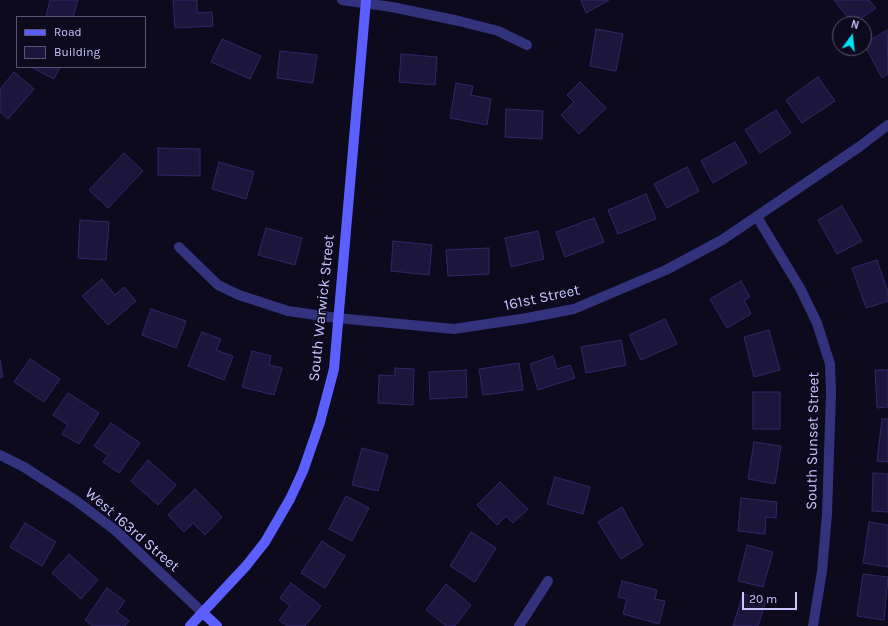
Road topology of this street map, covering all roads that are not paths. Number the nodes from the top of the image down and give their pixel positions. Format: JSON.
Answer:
{"nodes":[{"id":1,"x":342,"y":0,"type":"edge"},
{"id":2,"x":365,"y":2,"type":"edge"},
{"id":3,"x":527,"y":45,"type":"dead end"},
{"id":4,"x":888,"y":125,"type":"edge"},
{"id":5,"x":757,"y":217,"type":"junction"},
{"id":6,"x":179,"y":248,"type":"dead end"},
{"id":7,"x":337,"y":318,"type":"junction"},
{"id":8,"x":0,"y":455,"type":"edge"},
{"id":9,"x":548,"y":581,"type":"dead end"},
{"id":10,"x":202,"y":613,"type":"junction"},
{"id":11,"x":190,"y":626,"type":"edge"},
{"id":12,"x":217,"y":626,"type":"edge"},
{"id":13,"x":519,"y":626,"type":"edge"},
{"id":14,"x":813,"y":626,"type":"edge"}],
"edges":[{"from":1,"to":2,"type":"street"},
{"from":2,"to":3,"type":"street"},
{"from":2,"to":7,"type":"street","name":"South Warwick Street"},
{"from":4,"to":5,"type":"street"},
{"from":5,"to":7,"type":"street","name":"161st Street"},
{"from":5,"to":14,"type":"street","name":"South Sunset Street"},
{"from":6,"to":7,"type":"street","name":"161st Street"},
{"from":7,"to":10,"type":"street","name":"South Warwick Street"},
{"from":8,"to":10,"type":"street","name":"West 163rd Street"},
{"from":9,"to":13,"type":"street"},
{"from":10,"to":11,"type":"street","name":"South Warwick Street"},
{"from":10,"to":12,"type":"street","name":"West 163rd Street"}]}
